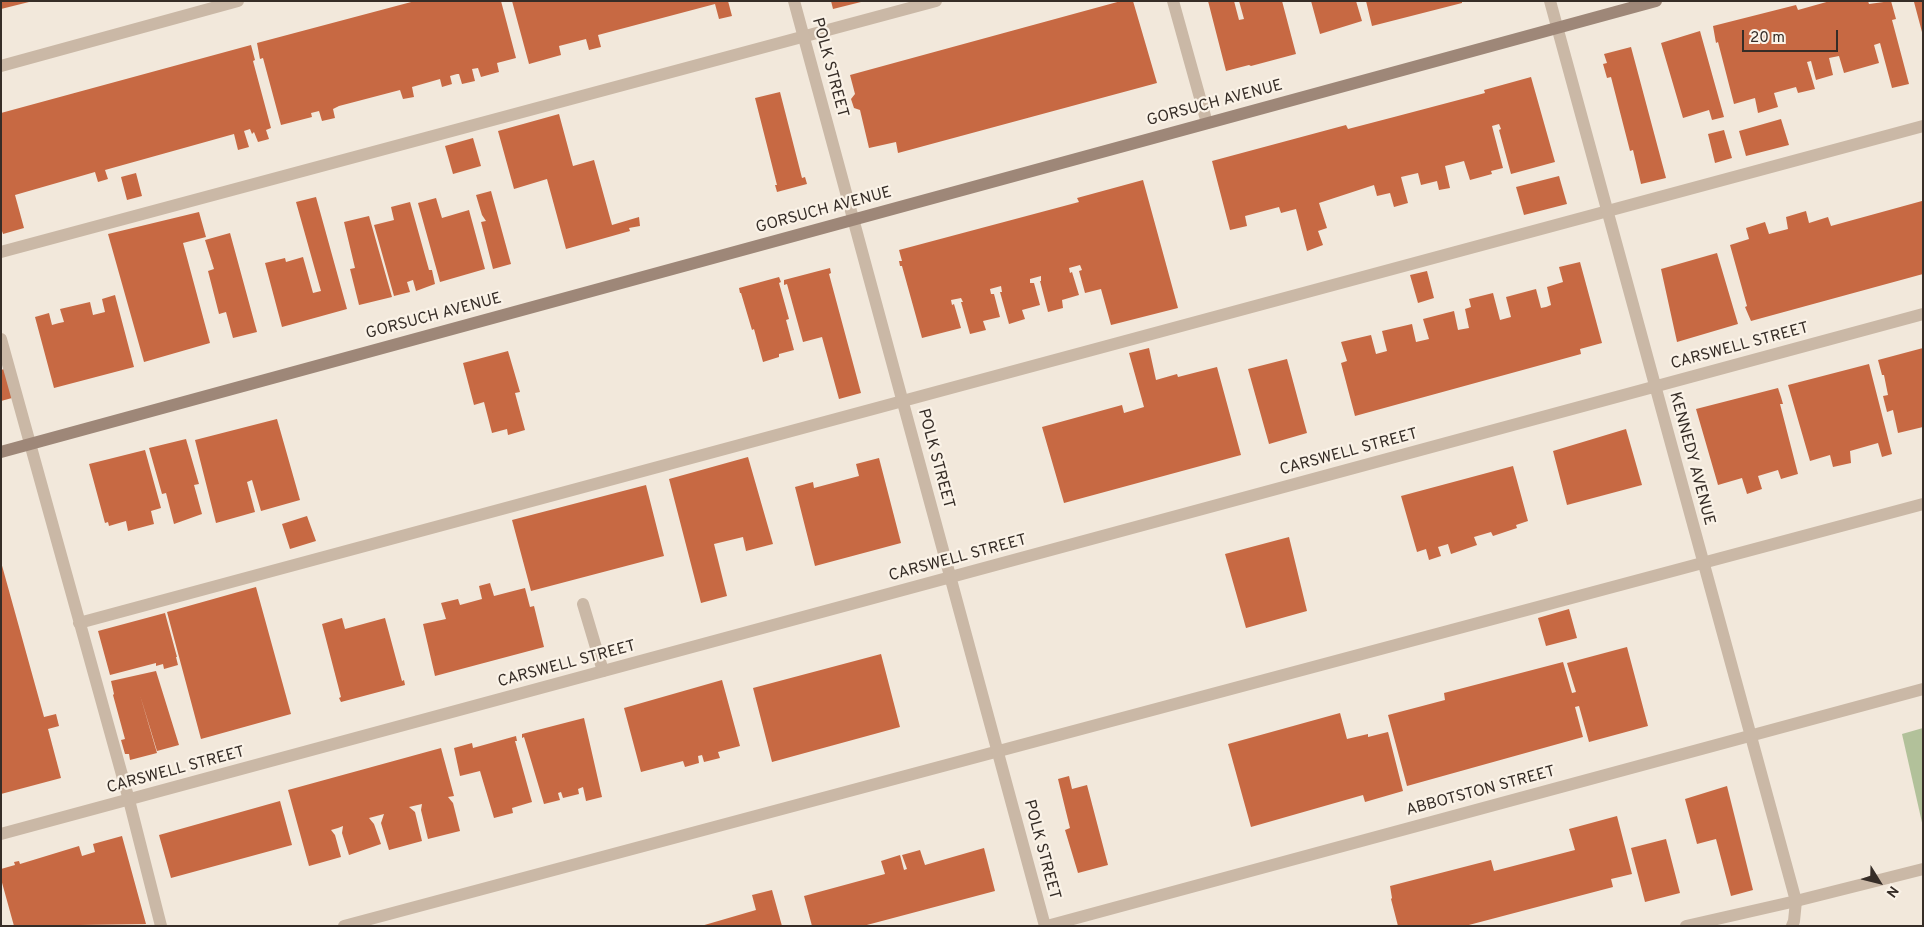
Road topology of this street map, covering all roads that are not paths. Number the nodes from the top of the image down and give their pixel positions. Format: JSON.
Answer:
{"nodes":[{"id":1,"x":238,"y":1,"type":"edge"},
{"id":2,"x":794,"y":1,"type":"edge"},
{"id":3,"x":936,"y":1,"type":"edge"},
{"id":4,"x":1173,"y":1,"type":"edge"},
{"id":5,"x":1550,"y":1,"type":"edge"},
{"id":6,"x":1656,"y":1,"type":"edge"},
{"id":7,"x":1558,"y":28,"type":"junction"},
{"id":8,"x":803,"y":37,"type":"junction"},
{"id":9,"x":1,"y":66,"type":"edge"},
{"id":10,"x":1207,"y":123,"type":"junction"},
{"id":11,"x":1923,"y":126,"type":"edge"},
{"id":12,"x":1608,"y":211,"type":"junction"},
{"id":13,"x":853,"y":220,"type":"junction"},
{"id":14,"x":1,"y":252,"type":"edge"},
{"id":15,"x":1923,"y":314,"type":"edge"},
{"id":16,"x":1,"y":339,"type":"edge"},
{"id":17,"x":1655,"y":387,"type":"junction"},
{"id":18,"x":903,"y":402,"type":"junction"},
{"id":19,"x":29,"y":444,"type":"junction"},
{"id":20,"x":1,"y":452,"type":"edge"},
{"id":21,"x":1923,"y":504,"type":"edge"},
{"id":22,"x":1703,"y":563,"type":"junction"},
{"id":23,"x":951,"y":578,"type":"junction"},
{"id":24,"x":582,"y":604,"type":"dead end"},
{"id":25,"x":79,"y":623,"type":"junction"},
{"id":26,"x":603,"y":672,"type":"junction"},
{"id":27,"x":1923,"y":689,"type":"edge"},
{"id":28,"x":1751,"y":736,"type":"junction"},
{"id":29,"x":997,"y":750,"type":"junction"},
{"id":30,"x":129,"y":800,"type":"junction"},
{"id":31,"x":1,"y":834,"type":"edge"},
{"id":32,"x":1923,"y":869,"type":"edge"},
{"id":33,"x":1796,"y":901,"type":"junction"},
{"id":34,"x":161,"y":926,"type":"edge"},
{"id":35,"x":344,"y":926,"type":"edge"},
{"id":36,"x":1046,"y":926,"type":"edge"},
{"id":37,"x":1686,"y":926,"type":"edge"},
{"id":38,"x":1792,"y":926,"type":"edge"}],
"edges":[{"from":1,"to":9,"type":"street"},
{"from":2,"to":8,"type":"street","name":"POLK STREET"},
{"from":3,"to":8,"type":"street"},
{"from":4,"to":10,"type":"street"},
{"from":5,"to":7,"type":"street","name":"KENNEDY AVENUE"},
{"from":6,"to":7,"type":"street","name":"GORSUCH AVENUE"},
{"from":7,"to":10,"type":"street","name":"GORSUCH AVENUE"},
{"from":7,"to":12,"type":"street","name":"KENNEDY AVENUE"},
{"from":8,"to":13,"type":"street","name":"POLK STREET"},
{"from":8,"to":14,"type":"street"},
{"from":10,"to":13,"type":"street","name":"GORSUCH AVENUE"},
{"from":11,"to":12,"type":"street"},
{"from":12,"to":17,"type":"street","name":"KENNEDY AVENUE"},
{"from":12,"to":18,"type":"street"},
{"from":13,"to":18,"type":"street","name":"POLK STREET"},
{"from":13,"to":19,"type":"street","name":"GORSUCH AVENUE"},
{"from":15,"to":17,"type":"street","name":"CARSWELL STREET"},
{"from":16,"to":19,"type":"street"},
{"from":17,"to":22,"type":"street","name":"KENNEDY AVENUE"},
{"from":17,"to":23,"type":"street","name":"CARSWELL STREET"},
{"from":18,"to":23,"type":"street","name":"POLK STREET"},
{"from":18,"to":25,"type":"street"},
{"from":19,"to":20,"type":"street","name":"GORSUCH AVENUE"},
{"from":19,"to":25,"type":"street"},
{"from":21,"to":22,"type":"street"},
{"from":22,"to":28,"type":"street","name":"KENNEDY AVENUE"},
{"from":22,"to":29,"type":"street"},
{"from":23,"to":26,"type":"street","name":"CARSWELL STREET"},
{"from":23,"to":29,"type":"street","name":"POLK STREET"},
{"from":24,"to":26,"type":"street"},
{"from":25,"to":30,"type":"street"},
{"from":26,"to":30,"type":"street","name":"CARSWELL STREET"},
{"from":27,"to":28,"type":"street","name":"ABBOTSTON STREET"},
{"from":28,"to":33,"type":"street","name":"KENNEDY AVENUE"},
{"from":28,"to":36,"type":"street","name":"ABBOTSTON STREET"},
{"from":29,"to":35,"type":"street"},
{"from":29,"to":36,"type":"street","name":"POLK STREET"},
{"from":30,"to":31,"type":"street","name":"CARSWELL STREET"},
{"from":30,"to":34,"type":"street"},
{"from":32,"to":33,"type":"street"},
{"from":33,"to":37,"type":"street"},
{"from":33,"to":38,"type":"street","name":"KENNEDY AVENUE"}]}
